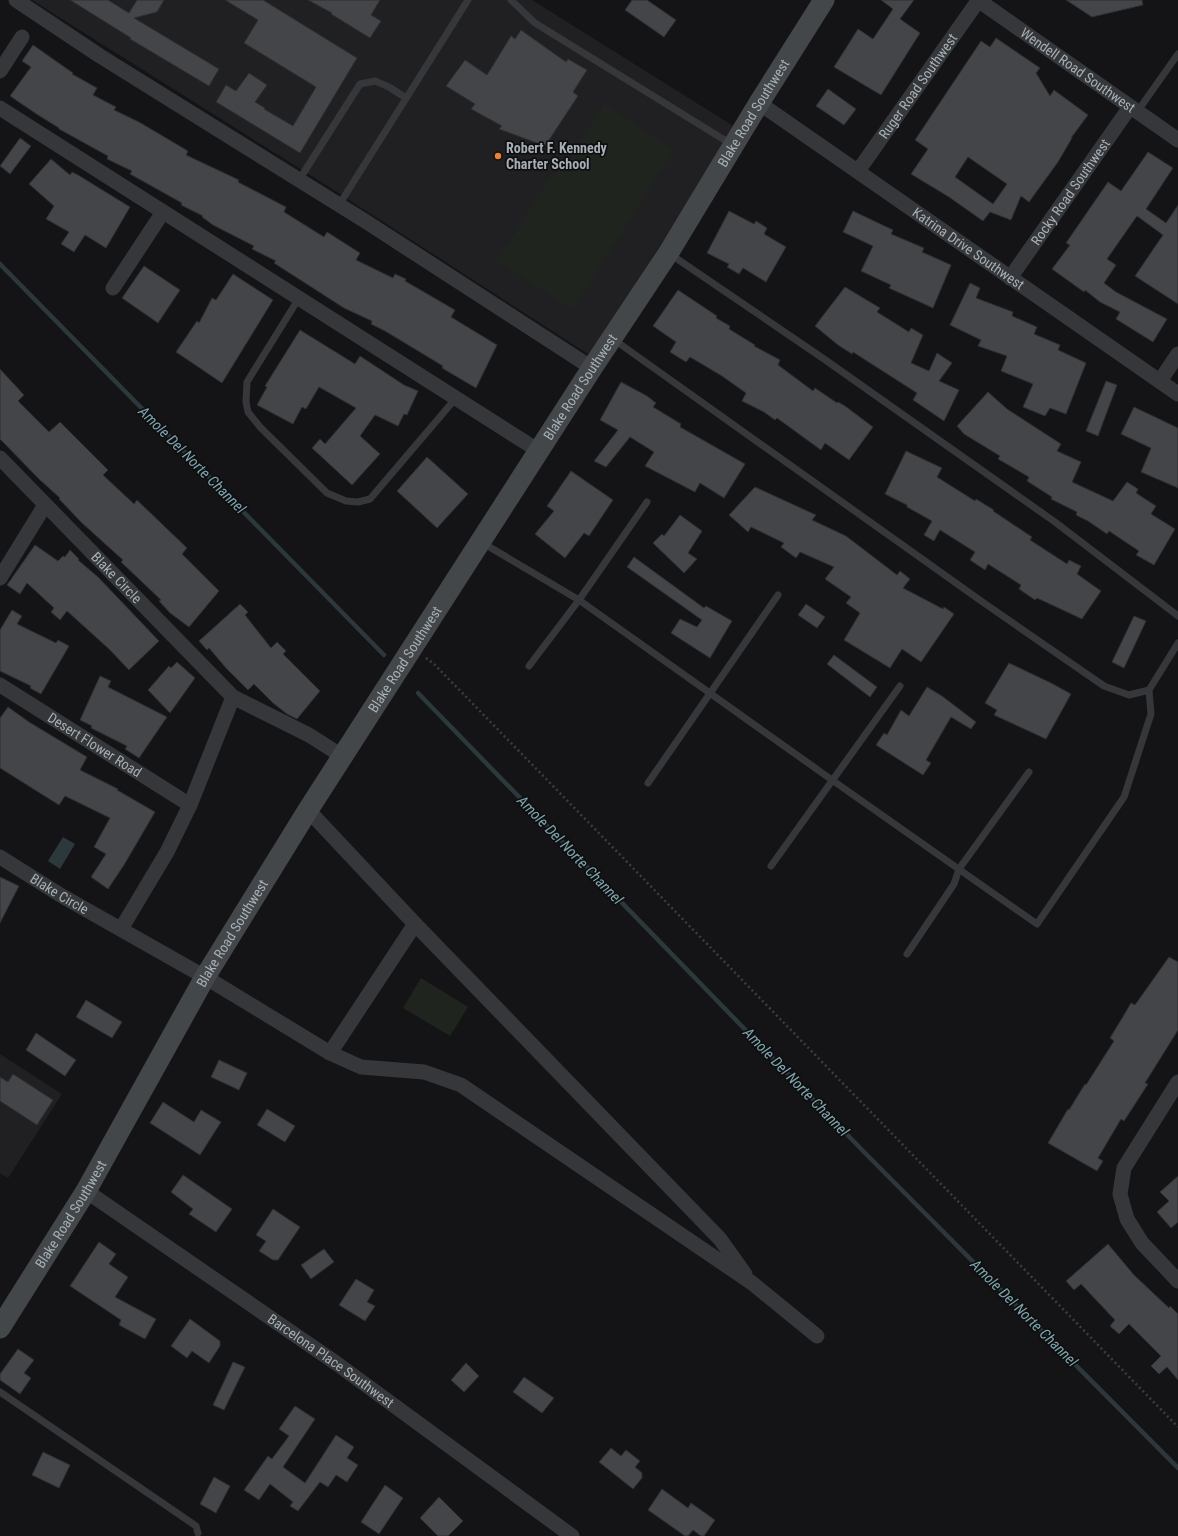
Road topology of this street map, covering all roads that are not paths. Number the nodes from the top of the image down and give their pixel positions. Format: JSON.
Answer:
{"nodes":[{"id":1,"x":16,"y":0,"type":"edge"},
{"id":2,"x":468,"y":0,"type":"edge"},
{"id":3,"x":511,"y":0,"type":"edge"},
{"id":4,"x":824,"y":0,"type":"edge"},
{"id":5,"x":978,"y":0,"type":"edge"},
{"id":6,"x":22,"y":37,"type":"dead end"},
{"id":7,"x":1178,"y":54,"type":"edge"},
{"id":8,"x":0,"y":71,"type":"edge"},
{"id":9,"x":406,"y":98,"type":"junction"},
{"id":10,"x":759,"y":103,"type":"junction"},
{"id":11,"x":0,"y":108,"type":"edge"},
{"id":12,"x":1134,"y":109,"type":"junction"},
{"id":13,"x":1178,"y":140,"type":"edge"},
{"id":14,"x":733,"y":146,"type":"junction"},
{"id":15,"x":858,"y":171,"type":"junction"},
{"id":16,"x":299,"y":180,"type":"junction"},
{"id":17,"x":339,"y":205,"type":"junction"},
{"id":18,"x":163,"y":212,"type":"junction"},
{"id":19,"x":668,"y":252,"type":"junction"},
{"id":20,"x":1010,"y":278,"type":"junction"},
{"id":21,"x":113,"y":288,"type":"dead end"},
{"id":22,"x":299,"y":298,"type":"junction"},
{"id":23,"x":612,"y":338,"type":"junction"},
{"id":24,"x":1178,"y":354,"type":"edge"},
{"id":25,"x":592,"y":368,"type":"junction"},
{"id":26,"x":1160,"y":381,"type":"junction"},
{"id":27,"x":1178,"y":394,"type":"edge"},
{"id":28,"x":456,"y":398,"type":"junction"},
{"id":29,"x":539,"y":451,"type":"junction"},
{"id":30,"x":0,"y":458,"type":"edge"},
{"id":31,"x":647,"y":502,"type":"dead end"},
{"id":32,"x":46,"y":505,"type":"junction"},
{"id":33,"x":481,"y":542,"type":"junction"},
{"id":34,"x":0,"y":578,"type":"edge"},
{"id":35,"x":778,"y":595,"type":"dead end"},
{"id":36,"x":579,"y":600,"type":"junction"},
{"id":37,"x":1178,"y":616,"type":"edge"},
{"id":38,"x":1178,"y":643,"type":"edge"},
{"id":39,"x":529,"y":666,"type":"dead end"},
{"id":40,"x":0,"y":685,"type":"edge"},
{"id":41,"x":900,"y":686,"type":"dead end"},
{"id":42,"x":1149,"y":690,"type":"junction"},
{"id":43,"x":710,"y":693,"type":"junction"},
{"id":44,"x":233,"y":697,"type":"junction"},
{"id":45,"x":342,"y":756,"type":"junction"},
{"id":46,"x":1028,"y":772,"type":"dead end"},
{"id":47,"x":832,"y":780,"type":"junction"},
{"id":48,"x":648,"y":783,"type":"dead end"},
{"id":49,"x":190,"y":805,"type":"junction"},
{"id":50,"x":308,"y":810,"type":"junction"},
{"id":51,"x":0,"y":857,"type":"edge"},
{"id":52,"x":771,"y":866,"type":"dead end"},
{"id":53,"x":959,"y":869,"type":"junction"},
{"id":54,"x":415,"y":924,"type":"junction"},
{"id":55,"x":121,"y":929,"type":"junction"},
{"id":56,"x":907,"y":954,"type":"dead end"},
{"id":57,"x":205,"y":977,"type":"junction"},
{"id":58,"x":330,"y":1053,"type":"junction"},
{"id":59,"x":1178,"y":1082,"type":"edge"},
{"id":60,"x":86,"y":1191,"type":"junction"},
{"id":61,"x":1178,"y":1282,"type":"edge"},
{"id":62,"x":752,"y":1283,"type":"junction"},
{"id":63,"x":0,"y":1328,"type":"edge"},
{"id":64,"x":817,"y":1336,"type":"dead end"},
{"id":65,"x":0,"y":1392,"type":"edge"},
{"id":66,"x":198,"y":1533,"type":"dead end"},
{"id":67,"x":572,"y":1536,"type":"edge"}],
"edges":[{"from":1,"to":16,"type":"street"},
{"from":2,"to":9,"type":"lane"},
{"from":3,"to":14,"type":"lane"},
{"from":4,"to":10,"type":"main road","name":"Blake Road Southwest"},
{"from":5,"to":12,"type":"street","name":"Wendell Road Southwest"},
{"from":5,"to":15,"type":"street","name":"Ruger Road Southwest"},
{"from":6,"to":8,"type":"street"},
{"from":7,"to":12,"type":"lane"},
{"from":9,"to":16,"type":"lane"},
{"from":9,"to":17,"type":"lane"},
{"from":10,"to":14,"type":"main road","name":"Blake Road Southwest"},
{"from":10,"to":15,"type":"street","name":"Katrina Drive Southwest"},
{"from":11,"to":18,"type":"street"},
{"from":12,"to":13,"type":"street","name":"Wendell Road Southwest"},
{"from":12,"to":20,"type":"street","name":"Rocky Road Southwest"},
{"from":14,"to":19,"type":"main road","name":"Blake Road Southwest"},
{"from":15,"to":20,"type":"street","name":"Katrina Drive Southwest"},
{"from":16,"to":17,"type":"street"},
{"from":17,"to":25,"type":"street"},
{"from":18,"to":21,"type":"street"},
{"from":18,"to":22,"type":"street"},
{"from":19,"to":23,"type":"main road","name":"Blake Road Southwest"},
{"from":19,"to":37,"type":"lane"},
{"from":20,"to":26,"type":"street","name":"Katrina Drive Southwest"},
{"from":22,"to":28,"type":"street"},
{"from":22,"to":28,"type":"lane"},
{"from":23,"to":25,"type":"main road","name":"Blake Road Southwest"},
{"from":23,"to":42,"type":"lane"},
{"from":24,"to":26,"type":"street"},
{"from":25,"to":29,"type":"main road","name":"Blake Road Southwest"},
{"from":26,"to":27,"type":"street","name":"Katrina Drive Southwest"},
{"from":28,"to":29,"type":"street"},
{"from":29,"to":33,"type":"main road","name":"Blake Road Southwest"},
{"from":30,"to":32,"type":"street","name":"Blake Circle"},
{"from":31,"to":36,"type":"lane"},
{"from":32,"to":34,"type":"street"},
{"from":32,"to":44,"type":"street","name":"Blake Circle"},
{"from":33,"to":36,"type":"lane"},
{"from":33,"to":45,"type":"main road","name":"Blake Road Southwest"},
{"from":35,"to":43,"type":"lane"},
{"from":36,"to":39,"type":"lane"},
{"from":36,"to":43,"type":"lane"},
{"from":38,"to":42,"type":"lane"},
{"from":40,"to":49,"type":"street","name":"Desert Flower Road"},
{"from":41,"to":47,"type":"lane"},
{"from":42,"to":53,"type":"lane"},
{"from":43,"to":47,"type":"lane"},
{"from":43,"to":48,"type":"lane"},
{"from":44,"to":45,"type":"street","name":"Blake Circle"},
{"from":44,"to":49,"type":"street"},
{"from":45,"to":50,"type":"main road","name":"Blake Road Southwest"},
{"from":46,"to":53,"type":"lane"},
{"from":47,"to":52,"type":"lane"},
{"from":47,"to":53,"type":"lane"},
{"from":49,"to":55,"type":"street"},
{"from":50,"to":54,"type":"street"},
{"from":50,"to":57,"type":"main road","name":"Blake Road Southwest"},
{"from":51,"to":55,"type":"street","name":"Blake Circle"},
{"from":53,"to":56,"type":"lane"},
{"from":54,"to":58,"type":"street"},
{"from":54,"to":62,"type":"street"},
{"from":55,"to":57,"type":"street","name":"Blake Circle"},
{"from":57,"to":58,"type":"street","name":"Blake Circle"},
{"from":57,"to":60,"type":"main road","name":"Blake Road Southwest"},
{"from":58,"to":62,"type":"street","name":"Blake Circle"},
{"from":59,"to":61,"type":"street"},
{"from":60,"to":63,"type":"main road","name":"Blake Road Southwest"},
{"from":60,"to":67,"type":"street","name":"Barcelona Place Southwest"},
{"from":62,"to":64,"type":"street"},
{"from":65,"to":66,"type":"lane"}]}
